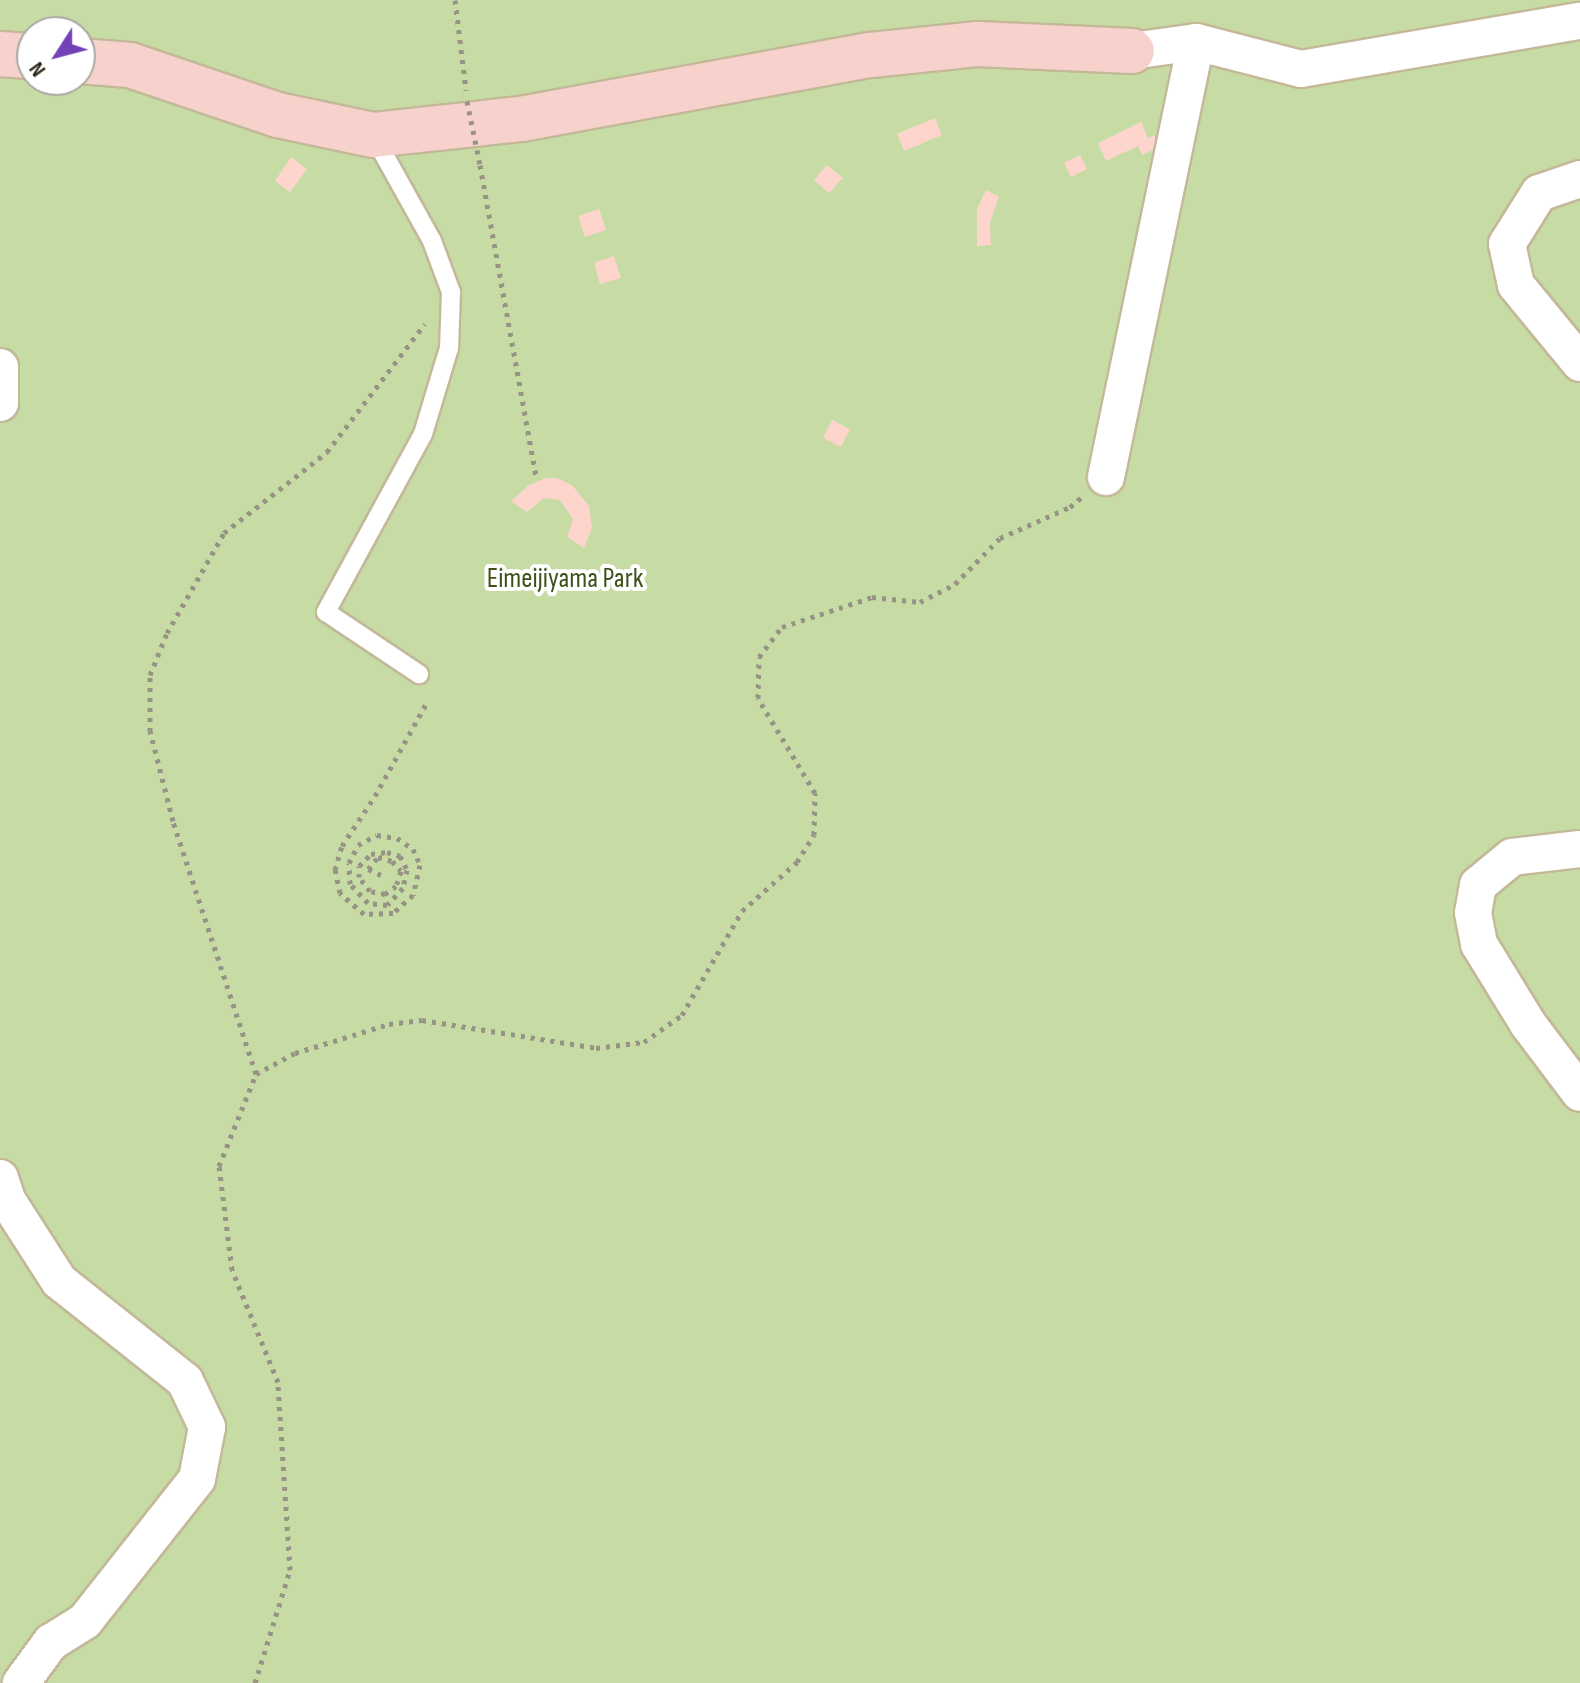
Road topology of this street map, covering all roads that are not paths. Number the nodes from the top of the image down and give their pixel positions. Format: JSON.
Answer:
{"nodes":[{"id":1,"x":1580,"y":21,"type":"edge"},
{"id":2,"x":1196,"y":42,"type":"junction"},
{"id":3,"x":1132,"y":51,"type":"joint"},
{"id":4,"x":96,"y":62,"type":"edge"},
{"id":5,"x":373,"y":135,"type":"junction"},
{"id":6,"x":1580,"y":179,"type":"edge"},
{"id":7,"x":1580,"y":363,"type":"edge"},
{"id":8,"x":0,"y":367,"type":"edge"},
{"id":9,"x":0,"y":403,"type":"edge"},
{"id":10,"x":1106,"y":477,"type":"road end"},
{"id":11,"x":419,"y":674,"type":"dead end"},
{"id":12,"x":1580,"y":849,"type":"edge"},
{"id":13,"x":1580,"y":1093,"type":"edge"},
{"id":14,"x":0,"y":1178,"type":"edge"},
{"id":15,"x":21,"y":1683,"type":"edge"}],
"edges":[{"from":1,"to":2,"type":"street"},
{"from":2,"to":3,"type":"street"},
{"from":2,"to":10,"type":"street"},
{"from":3,"to":5,"type":"street"},
{"from":4,"to":5,"type":"street"},
{"from":5,"to":11,"type":"lane"},
{"from":6,"to":7,"type":"street"},
{"from":8,"to":9,"type":"street"},
{"from":12,"to":13,"type":"street"},
{"from":14,"to":15,"type":"street"}]}
